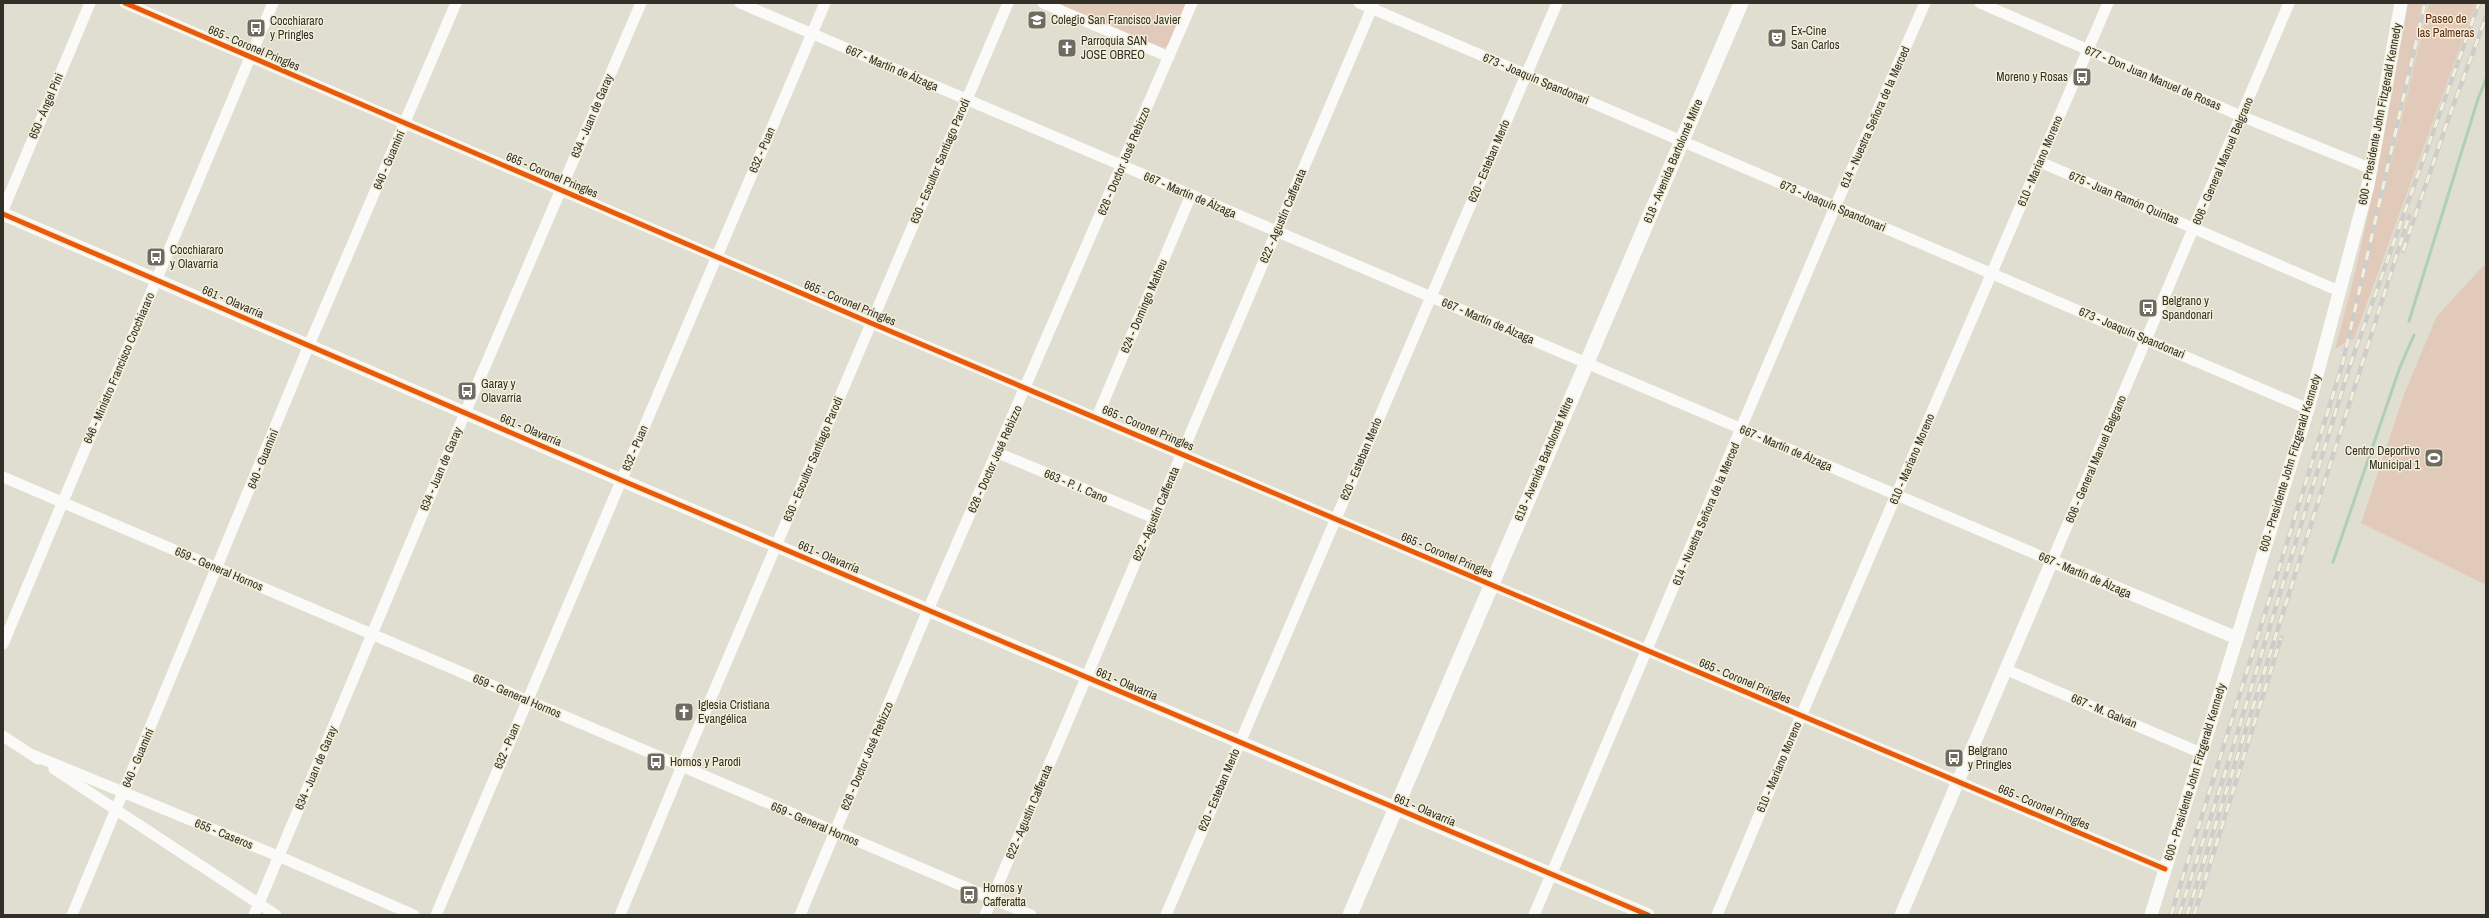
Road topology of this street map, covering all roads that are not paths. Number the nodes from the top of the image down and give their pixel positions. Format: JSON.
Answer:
{"nodes":[{"id":1,"x":90,"y":3,"type":"edge"},
{"id":2,"x":125,"y":3,"type":"edge"},
{"id":3,"x":273,"y":3,"type":"edge"},
{"id":4,"x":456,"y":3,"type":"edge"},
{"id":5,"x":641,"y":3,"type":"edge"},
{"id":6,"x":740,"y":3,"type":"edge"},
{"id":7,"x":824,"y":3,"type":"edge"},
{"id":8,"x":1008,"y":3,"type":"edge"},
{"id":9,"x":1044,"y":3,"type":"edge"},
{"id":10,"x":1192,"y":3,"type":"edge"},
{"id":11,"x":1359,"y":3,"type":"edge"},
{"id":12,"x":1557,"y":3,"type":"edge"},
{"id":13,"x":1741,"y":3,"type":"edge"},
{"id":14,"x":1925,"y":3,"type":"edge"},
{"id":15,"x":1980,"y":3,"type":"edge"},
{"id":16,"x":2108,"y":3,"type":"edge"},
{"id":17,"x":2289,"y":3,"type":"edge"},
{"id":18,"x":2401,"y":3,"type":"edge"},
{"id":19,"x":1373,"y":6,"type":"edge"},
{"id":20,"x":812,"y":33,"type":"junction"},
{"id":21,"x":2088,"y":50,"type":"junction"},
{"id":22,"x":250,"y":57,"type":"junction"},
{"id":23,"x":1169,"y":57,"type":"junction"},
{"id":24,"x":1526,"y":74,"type":"junction"},
{"id":25,"x":966,"y":100,"type":"junction"},
{"id":26,"x":2241,"y":116,"type":"junction"},
{"id":27,"x":405,"y":124,"type":"junction"},
{"id":28,"x":1682,"y":142,"type":"junction"},
{"id":29,"x":2040,"y":162,"type":"junction"},
{"id":30,"x":1121,"y":166,"type":"junction"},
{"id":31,"x":2372,"y":169,"type":"junction"},
{"id":32,"x":561,"y":190,"type":"junction"},
{"id":33,"x":1191,"y":195,"type":"junction"},
{"id":34,"x":1835,"y":207,"type":"junction"},
{"id":35,"x":3,"y":210,"type":"edge"},
{"id":36,"x":3,"y":214,"type":"edge"},
{"id":37,"x":2195,"y":228,"type":"junction"},
{"id":38,"x":1277,"y":231,"type":"junction"},
{"id":39,"x":716,"y":256,"type":"junction"},
{"id":40,"x":1992,"y":273,"type":"junction"},
{"id":41,"x":156,"y":280,"type":"junction"},
{"id":42,"x":2339,"y":291,"type":"junction"},
{"id":43,"x":1430,"y":297,"type":"junction"},
{"id":44,"x":871,"y":323,"type":"junction"},
{"id":45,"x":2147,"y":340,"type":"junction"},
{"id":46,"x":309,"y":345,"type":"junction"},
{"id":47,"x":1585,"y":362,"type":"junction"},
{"id":48,"x":1026,"y":389,"type":"junction"},
{"id":49,"x":2308,"y":409,"type":"junction"},
{"id":50,"x":465,"y":413,"type":"junction"},
{"id":51,"x":1097,"y":417,"type":"junction"},
{"id":52,"x":1742,"y":429,"type":"junction"},
{"id":53,"x":998,"y":453,"type":"junction"},
{"id":54,"x":1182,"y":454,"type":"junction"},
{"id":55,"x":3,"y":477,"type":"edge"},
{"id":56,"x":621,"y":480,"type":"junction"},
{"id":57,"x":1896,"y":494,"type":"junction"},
{"id":58,"x":63,"y":502,"type":"junction"},
{"id":59,"x":1154,"y":518,"type":"junction"},
{"id":60,"x":1336,"y":518,"type":"junction"},
{"id":61,"x":777,"y":545,"type":"junction"},
{"id":62,"x":2052,"y":561,"type":"junction"},
{"id":63,"x":217,"y":569,"type":"junction"},
{"id":64,"x":1491,"y":585,"type":"junction"},
{"id":65,"x":928,"y":610,"type":"junction"},
{"id":66,"x":373,"y":634,"type":"junction"},
{"id":67,"x":2237,"y":638,"type":"junction"},
{"id":68,"x":3,"y":644,"type":"edge"},
{"id":69,"x":1648,"y":650,"type":"junction"},
{"id":70,"x":2007,"y":670,"type":"junction"},
{"id":71,"x":1086,"y":677,"type":"junction"},
{"id":72,"x":526,"y":700,"type":"junction"},
{"id":73,"x":1801,"y":716,"type":"junction"},
{"id":74,"x":3,"y":736,"type":"edge"},
{"id":75,"x":1240,"y":742,"type":"junction"},
{"id":76,"x":2201,"y":753,"type":"junction"},
{"id":77,"x":33,"y":755,"type":"junction"},
{"id":78,"x":682,"y":766,"type":"junction"},
{"id":79,"x":1958,"y":782,"type":"junction"},
{"id":80,"x":124,"y":793,"type":"junction"},
{"id":81,"x":1395,"y":808,"type":"junction"},
{"id":82,"x":116,"y":810,"type":"junction"},
{"id":83,"x":834,"y":832,"type":"junction"},
{"id":84,"x":278,"y":856,"type":"junction"},
{"id":85,"x":2165,"y":869,"type":"junction"},
{"id":86,"x":1551,"y":875,"type":"junction"},
{"id":87,"x":992,"y":898,"type":"junction"},
{"id":88,"x":259,"y":903,"type":"junction"},
{"id":89,"x":72,"y":915,"type":"edge"},
{"id":90,"x":254,"y":915,"type":"edge"},
{"id":91,"x":276,"y":915,"type":"edge"},
{"id":92,"x":414,"y":915,"type":"edge"},
{"id":93,"x":436,"y":915,"type":"edge"},
{"id":94,"x":620,"y":915,"type":"edge"},
{"id":95,"x":800,"y":915,"type":"edge"},
{"id":96,"x":985,"y":915,"type":"edge"},
{"id":97,"x":1032,"y":915,"type":"edge"},
{"id":98,"x":1166,"y":915,"type":"edge"},
{"id":99,"x":1350,"y":915,"type":"edge"},
{"id":100,"x":1534,"y":915,"type":"edge"},
{"id":101,"x":1648,"y":915,"type":"edge"},
{"id":102,"x":1717,"y":915,"type":"edge"},
{"id":103,"x":1901,"y":915,"type":"edge"},
{"id":104,"x":2151,"y":915,"type":"edge"}],
"edges":[{"from":1,"to":35,"type":"street","name":"650 - Ángel Pini"},
{"from":2,"to":22,"type":"street","name":"665 - Coronel Pringles"},
{"from":3,"to":22,"type":"street","name":"646 - Ministro Francisco Cocchiararo"},
{"from":4,"to":27,"type":"street","name":"640 - Guaminí"},
{"from":5,"to":32,"type":"street","name":"634 - Juan de Garay"},
{"from":6,"to":20,"type":"street","name":"667 - Martín de Álzaga"},
{"from":7,"to":20,"type":"street","name":"632 - Puan"},
{"from":8,"to":25,"type":"street","name":"630 - Escultor Santiago Parodi"},
{"from":9,"to":23,"type":"street"},
{"from":10,"to":23,"type":"street","name":"626 - Doctor José Rebizzo"},
{"from":11,"to":19,"type":"street","name":"673 - Joaquín Spandonari"},
{"from":12,"to":24,"type":"street","name":"620 - Esteban Merlo"},
{"from":13,"to":28,"type":"main road","name":"618 - Avenida Bartolomé Mitre"},
{"from":14,"to":34,"type":"street","name":"614 - Nuestra Señora de la Merced"},
{"from":15,"to":21,"type":"street","name":"677 - Don Juan Manuel de Rosas"},
{"from":16,"to":21,"type":"street","name":"610 - Mariano Moreno"},
{"from":17,"to":26,"type":"street","name":"606 - General Manuel Belgrano"},
{"from":18,"to":31,"type":"street","name":"600 - Presidente John Fitzgerald Kennedy"},
{"from":19,"to":24,"type":"street","name":"673 - Joaquín Spandonari"},
{"from":19,"to":38,"type":"street","name":"622 - Agustín Cafferata"},
{"from":20,"to":25,"type":"street","name":"667 - Martín de Álzaga"},
{"from":20,"to":39,"type":"street","name":"632 - Puan"},
{"from":21,"to":26,"type":"street","name":"677 - Don Juan Manuel de Rosas"},
{"from":21,"to":29,"type":"street","name":"610 - Mariano Moreno"},
{"from":22,"to":27,"type":"street","name":"665 - Coronel Pringles"},
{"from":22,"to":41,"type":"street","name":"646 - Ministro Francisco Cocchiararo"},
{"from":23,"to":30,"type":"street","name":"626 - Doctor José Rebizzo"},
{"from":24,"to":28,"type":"street","name":"673 - Joaquín Spandonari"},
{"from":24,"to":43,"type":"street","name":"620 - Esteban Merlo"},
{"from":25,"to":30,"type":"street","name":"667 - Martín de Álzaga"},
{"from":25,"to":44,"type":"street","name":"630 - Escultor Santiago Parodi"},
{"from":26,"to":31,"type":"street","name":"677 - Don Juan Manuel de Rosas"},
{"from":26,"to":37,"type":"street","name":"606 - General Manuel Belgrano"},
{"from":27,"to":32,"type":"street","name":"665 - Coronel Pringles"},
{"from":27,"to":46,"type":"street","name":"640 - Guaminí"},
{"from":28,"to":34,"type":"street","name":"673 - Joaquín Spandonari"},
{"from":28,"to":47,"type":"main road","name":"618 - Avenida Bartolomé Mitre"},
{"from":29,"to":37,"type":"street","name":"675 - Juan Ramón Quintas"},
{"from":29,"to":40,"type":"street","name":"610 - Mariano Moreno"},
{"from":30,"to":33,"type":"street","name":"667 - Martín de Álzaga"},
{"from":30,"to":48,"type":"street","name":"626 - Doctor José Rebizzo"},
{"from":31,"to":42,"type":"street","name":"600 - Presidente John Fitzgerald Kennedy"},
{"from":32,"to":39,"type":"street","name":"665 - Coronel Pringles"},
{"from":32,"to":50,"type":"street","name":"634 - Juan de Garay"},
{"from":33,"to":38,"type":"street","name":"667 - Martín de Álzaga"},
{"from":33,"to":51,"type":"street","name":"624 - Domingo Matheu"},
{"from":34,"to":40,"type":"street","name":"673 - Joaquín Spandonari"},
{"from":34,"to":52,"type":"street","name":"614 - Nuestra Señora de la Merced"},
{"from":36,"to":41,"type":"street","name":"661 - Olavarría"},
{"from":37,"to":42,"type":"street","name":"675 - Juan Ramón Quintas"},
{"from":37,"to":45,"type":"street","name":"606 - General Manuel Belgrano"},
{"from":38,"to":43,"type":"street","name":"667 - Martín de Álzaga"},
{"from":38,"to":54,"type":"street","name":"622 - Agustín Cafferata"},
{"from":39,"to":44,"type":"street","name":"665 - Coronel Pringles"},
{"from":39,"to":56,"type":"street","name":"632 - Puan"},
{"from":40,"to":45,"type":"street","name":"673 - Joaquín Spandonari"},
{"from":40,"to":57,"type":"street","name":"610 - Mariano Moreno"},
{"from":41,"to":46,"type":"street","name":"661 - Olavarría"},
{"from":41,"to":58,"type":"street","name":"646 - Ministro Francisco Cocchiararo"},
{"from":42,"to":49,"type":"street","name":"600 - Presidente John Fitzgerald Kennedy"},
{"from":43,"to":47,"type":"street","name":"667 - Martín de Álzaga"},
{"from":43,"to":60,"type":"street","name":"620 - Esteban Merlo"},
{"from":44,"to":48,"type":"street","name":"665 - Coronel Pringles"},
{"from":44,"to":61,"type":"street","name":"630 - Escultor Santiago Parodi"},
{"from":45,"to":49,"type":"street","name":"673 - Joaquín Spandonari"},
{"from":45,"to":62,"type":"street","name":"606 - General Manuel Belgrano"},
{"from":46,"to":50,"type":"street","name":"661 - Olavarría"},
{"from":46,"to":63,"type":"street","name":"640 - Guaminí"},
{"from":47,"to":52,"type":"street","name":"667 - Martín de Álzaga"},
{"from":47,"to":64,"type":"main road","name":"618 - Avenida Bartolomé Mitre"},
{"from":48,"to":51,"type":"street","name":"665 - Coronel Pringles"},
{"from":48,"to":53,"type":"street","name":"626 - Doctor José Rebizzo"},
{"from":49,"to":67,"type":"street","name":"600 - Presidente John Fitzgerald Kennedy"},
{"from":50,"to":56,"type":"street","name":"661 - Olavarría"},
{"from":50,"to":66,"type":"street","name":"634 - Juan de Garay"},
{"from":51,"to":54,"type":"street","name":"665 - Coronel Pringles"},
{"from":52,"to":57,"type":"street","name":"667 - Martín de Álzaga"},
{"from":52,"to":69,"type":"street","name":"614 - Nuestra Señora de la Merced"},
{"from":53,"to":59,"type":"street","name":"663 - P. I. Cano"},
{"from":53,"to":65,"type":"street","name":"626 - Doctor José Rebizzo"},
{"from":54,"to":59,"type":"street","name":"622 - Agustín Cafferata"},
{"from":54,"to":60,"type":"street","name":"665 - Coronel Pringles"},
{"from":55,"to":58,"type":"street","name":"659 - General Hornos"},
{"from":56,"to":61,"type":"street","name":"661 - Olavarría"},
{"from":56,"to":72,"type":"street","name":"632 - Puan"},
{"from":57,"to":62,"type":"street","name":"667 - Martín de Álzaga"},
{"from":57,"to":73,"type":"street","name":"610 - Mariano Moreno"},
{"from":58,"to":63,"type":"street","name":"659 - General Hornos"},
{"from":58,"to":68,"type":"street","name":"646 - Ministro Francisco Cocchiararo"},
{"from":59,"to":71,"type":"street","name":"622 - Agustín Cafferata"},
{"from":60,"to":64,"type":"street","name":"665 - Coronel Pringles"},
{"from":60,"to":75,"type":"street","name":"620 - Esteban Merlo"},
{"from":61,"to":65,"type":"street","name":"661 - Olavarría"},
{"from":61,"to":78,"type":"street","name":"630 - Escultor Santiago Parodi"},
{"from":62,"to":67,"type":"street","name":"667 - Martín de Álzaga"},
{"from":62,"to":70,"type":"street","name":"606 - General Manuel Belgrano"},
{"from":63,"to":66,"type":"street","name":"659 - General Hornos"},
{"from":63,"to":80,"type":"street","name":"640 - Guaminí"},
{"from":64,"to":69,"type":"street","name":"665 - Coronel Pringles"},
{"from":64,"to":81,"type":"main road","name":"618 - Avenida Bartolomé Mitre"},
{"from":65,"to":71,"type":"street","name":"661 - Olavarría"},
{"from":65,"to":83,"type":"street","name":"626 - Doctor José Rebizzo"},
{"from":66,"to":72,"type":"street","name":"659 - General Hornos"},
{"from":66,"to":84,"type":"street","name":"634 - Juan de Garay"},
{"from":67,"to":76,"type":"street","name":"600 - Presidente John Fitzgerald Kennedy"},
{"from":69,"to":73,"type":"street","name":"665 - Coronel Pringles"},
{"from":69,"to":86,"type":"street","name":"614 - Nuestra Señora de la Merced"},
{"from":70,"to":76,"type":"street","name":"667 - M. Galván"},
{"from":70,"to":79,"type":"street","name":"606 - General Manuel Belgrano"},
{"from":71,"to":75,"type":"street","name":"661 - Olavarría"},
{"from":71,"to":87,"type":"street","name":"622 - Agustín Cafferata"},
{"from":72,"to":78,"type":"street","name":"659 - General Hornos"},
{"from":72,"to":93,"type":"street","name":"632 - Puan"},
{"from":73,"to":79,"type":"street","name":"665 - Coronel Pringles"},
{"from":73,"to":102,"type":"street","name":"610 - Mariano Moreno"},
{"from":74,"to":77,"type":"street"},
{"from":75,"to":81,"type":"street","name":"661 - Olavarría"},
{"from":75,"to":98,"type":"street","name":"620 - Esteban Merlo"},
{"from":76,"to":85,"type":"street","name":"600 - Presidente John Fitzgerald Kennedy"},
{"from":77,"to":80,"type":"street","name":"655 - Caseros"},
{"from":77,"to":82,"type":"street"},
{"from":78,"to":83,"type":"street","name":"659 - General Hornos"},
{"from":78,"to":94,"type":"street","name":"630 - Escultor Santiago Parodi"},
{"from":79,"to":85,"type":"street","name":"665 - Coronel Pringles"},
{"from":79,"to":103,"type":"street","name":"606 - General Manuel Belgrano"},
{"from":80,"to":82,"type":"street","name":"640 - Guaminí"},
{"from":80,"to":84,"type":"street","name":"655 - Caseros"},
{"from":81,"to":86,"type":"street","name":"661 - Olavarría"},
{"from":81,"to":99,"type":"main road","name":"618 - Avenida Bartolomé Mitre"},
{"from":82,"to":88,"type":"street"},
{"from":82,"to":89,"type":"street","name":"640 - Guaminí"},
{"from":83,"to":87,"type":"street","name":"659 - General Hornos"},
{"from":83,"to":95,"type":"street","name":"626 - Doctor José Rebizzo"},
{"from":84,"to":88,"type":"street","name":"634 - Juan de Garay"},
{"from":84,"to":92,"type":"street","name":"655 - Caseros"},
{"from":85,"to":104,"type":"street","name":"600 - Presidente John Fitzgerald Kennedy"},
{"from":86,"to":100,"type":"street","name":"614 - Nuestra Señora de la Merced"},
{"from":86,"to":101,"type":"street","name":"661 - Olavarría"},
{"from":87,"to":96,"type":"street","name":"622 - Agustín Cafferata"},
{"from":87,"to":97,"type":"street","name":"659 - General Hornos"},
{"from":88,"to":90,"type":"street","name":"634 - Juan de Garay"},
{"from":88,"to":91,"type":"street"}]}
